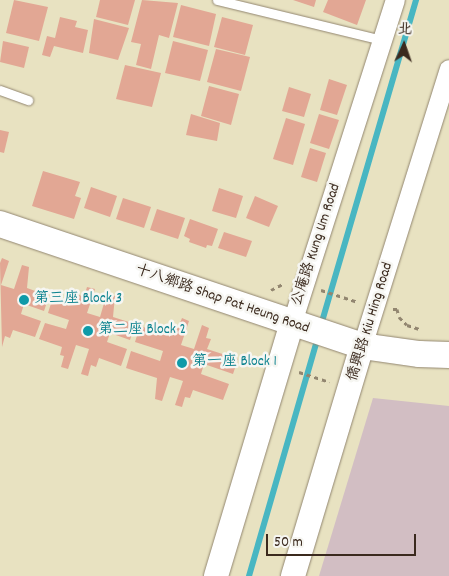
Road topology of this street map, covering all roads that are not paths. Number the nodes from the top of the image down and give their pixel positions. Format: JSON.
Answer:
{"nodes":[{"id":1,"x":216,"y":0,"type":"edge"},
{"id":2,"x":395,"y":0,"type":"edge"},
{"id":3,"x":382,"y":40,"type":"junction"},
{"id":4,"x":449,"y":68,"type":"edge"},
{"id":5,"x":0,"y":90,"type":"edge"},
{"id":6,"x":28,"y":100,"type":"dead end"},
{"id":7,"x":0,"y":224,"type":"edge"},
{"id":8,"x":302,"y":326,"type":"junction"},
{"id":9,"x":358,"y":345,"type":"junction"},
{"id":10,"x":449,"y":355,"type":"edge"},
{"id":11,"x":216,"y":576,"type":"edge"},
{"id":12,"x":293,"y":576,"type":"edge"}],
"edges":[{"from":1,"to":3,"type":"lane"},
{"from":2,"to":3,"type":"street","name":"公庵路 Kung Um Road"},
{"from":3,"to":8,"type":"street","name":"公庵路 Kung Um Road"},
{"from":4,"to":9,"type":"street","name":"僑興路 Kiu Hing Road"},
{"from":5,"to":6,"type":"lane"},
{"from":7,"to":8,"type":"main road","name":"十八鄉路 Shap Pat Heung Road"},
{"from":8,"to":9,"type":"main road","name":"十八鄉路 Shap Pat Heung Road"},
{"from":8,"to":11,"type":"street","name":"公庵路 Kung Um Road"},
{"from":9,"to":10,"type":"main road","name":"十八鄉路 Shap Pat Heung Road"},
{"from":9,"to":12,"type":"street","name":"僑興路 Kiu Hing Road"}]}
